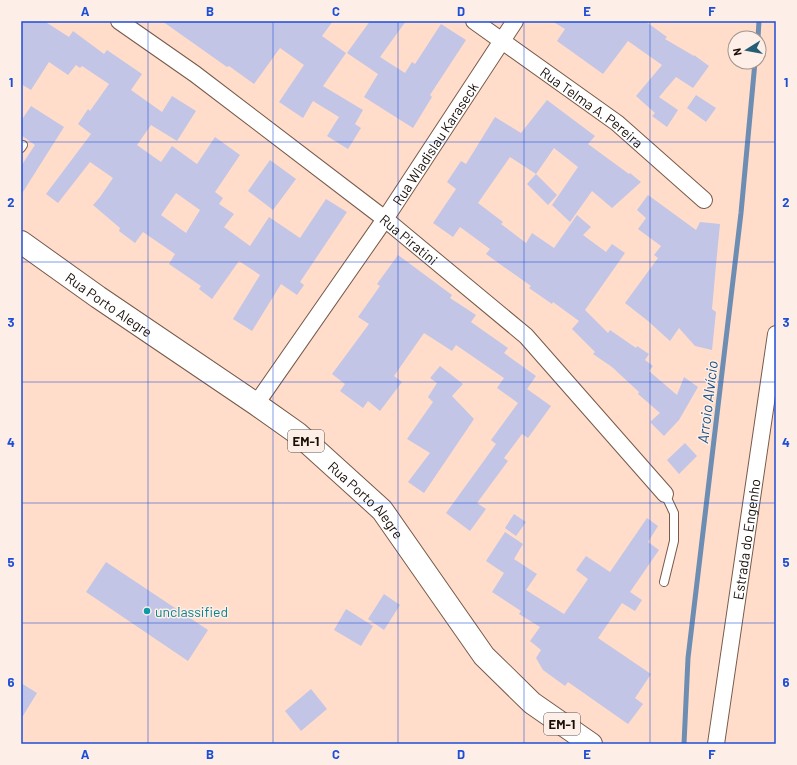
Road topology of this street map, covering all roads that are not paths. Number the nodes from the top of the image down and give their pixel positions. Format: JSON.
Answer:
{"nodes":[{"id":1,"x":119,"y":21,"type":"edge"},
{"id":2,"x":474,"y":21,"type":"edge"},
{"id":3,"x":516,"y":21,"type":"edge"},
{"id":4,"x":501,"y":41,"type":"junction"},
{"id":5,"x":704,"y":200,"type":"dead end"},
{"id":6,"x":385,"y":219,"type":"junction"},
{"id":7,"x":21,"y":242,"type":"edge"},
{"id":8,"x":776,"y":334,"type":"edge"},
{"id":9,"x":256,"y":404,"type":"junction"},
{"id":10,"x":665,"y":494,"type":"joint"},
{"id":11,"x":664,"y":582,"type":"dead end"},
{"id":12,"x":591,"y":744,"type":"edge"},
{"id":13,"x":716,"y":744,"type":"edge"}],
"edges":[{"from":1,"to":6,"type":"street","name":"Rua Piratini"},
{"from":2,"to":4,"type":"street","name":"Rua Telma A. Pereira"},
{"from":3,"to":4,"type":"street","name":"Rua Wladislau Karaseck"},
{"from":4,"to":5,"type":"street","name":"Rua Telma A. Pereira"},
{"from":4,"to":6,"type":"street","name":"Rua Wladislau Karaseck"},
{"from":6,"to":9,"type":"street","name":"Rua Wladislau Karaseck"},
{"from":6,"to":10,"type":"street","name":"Rua Piratini"},
{"from":7,"to":9,"type":"main road","name":"Rua Porto Alegre","number":"EM-1"},
{"from":8,"to":13,"type":"street","name":"Estrada do Engenho"},
{"from":9,"to":12,"type":"main road","name":"Rua Porto Alegre","number":"EM-1"},
{"from":10,"to":11,"type":"lane"}]}
